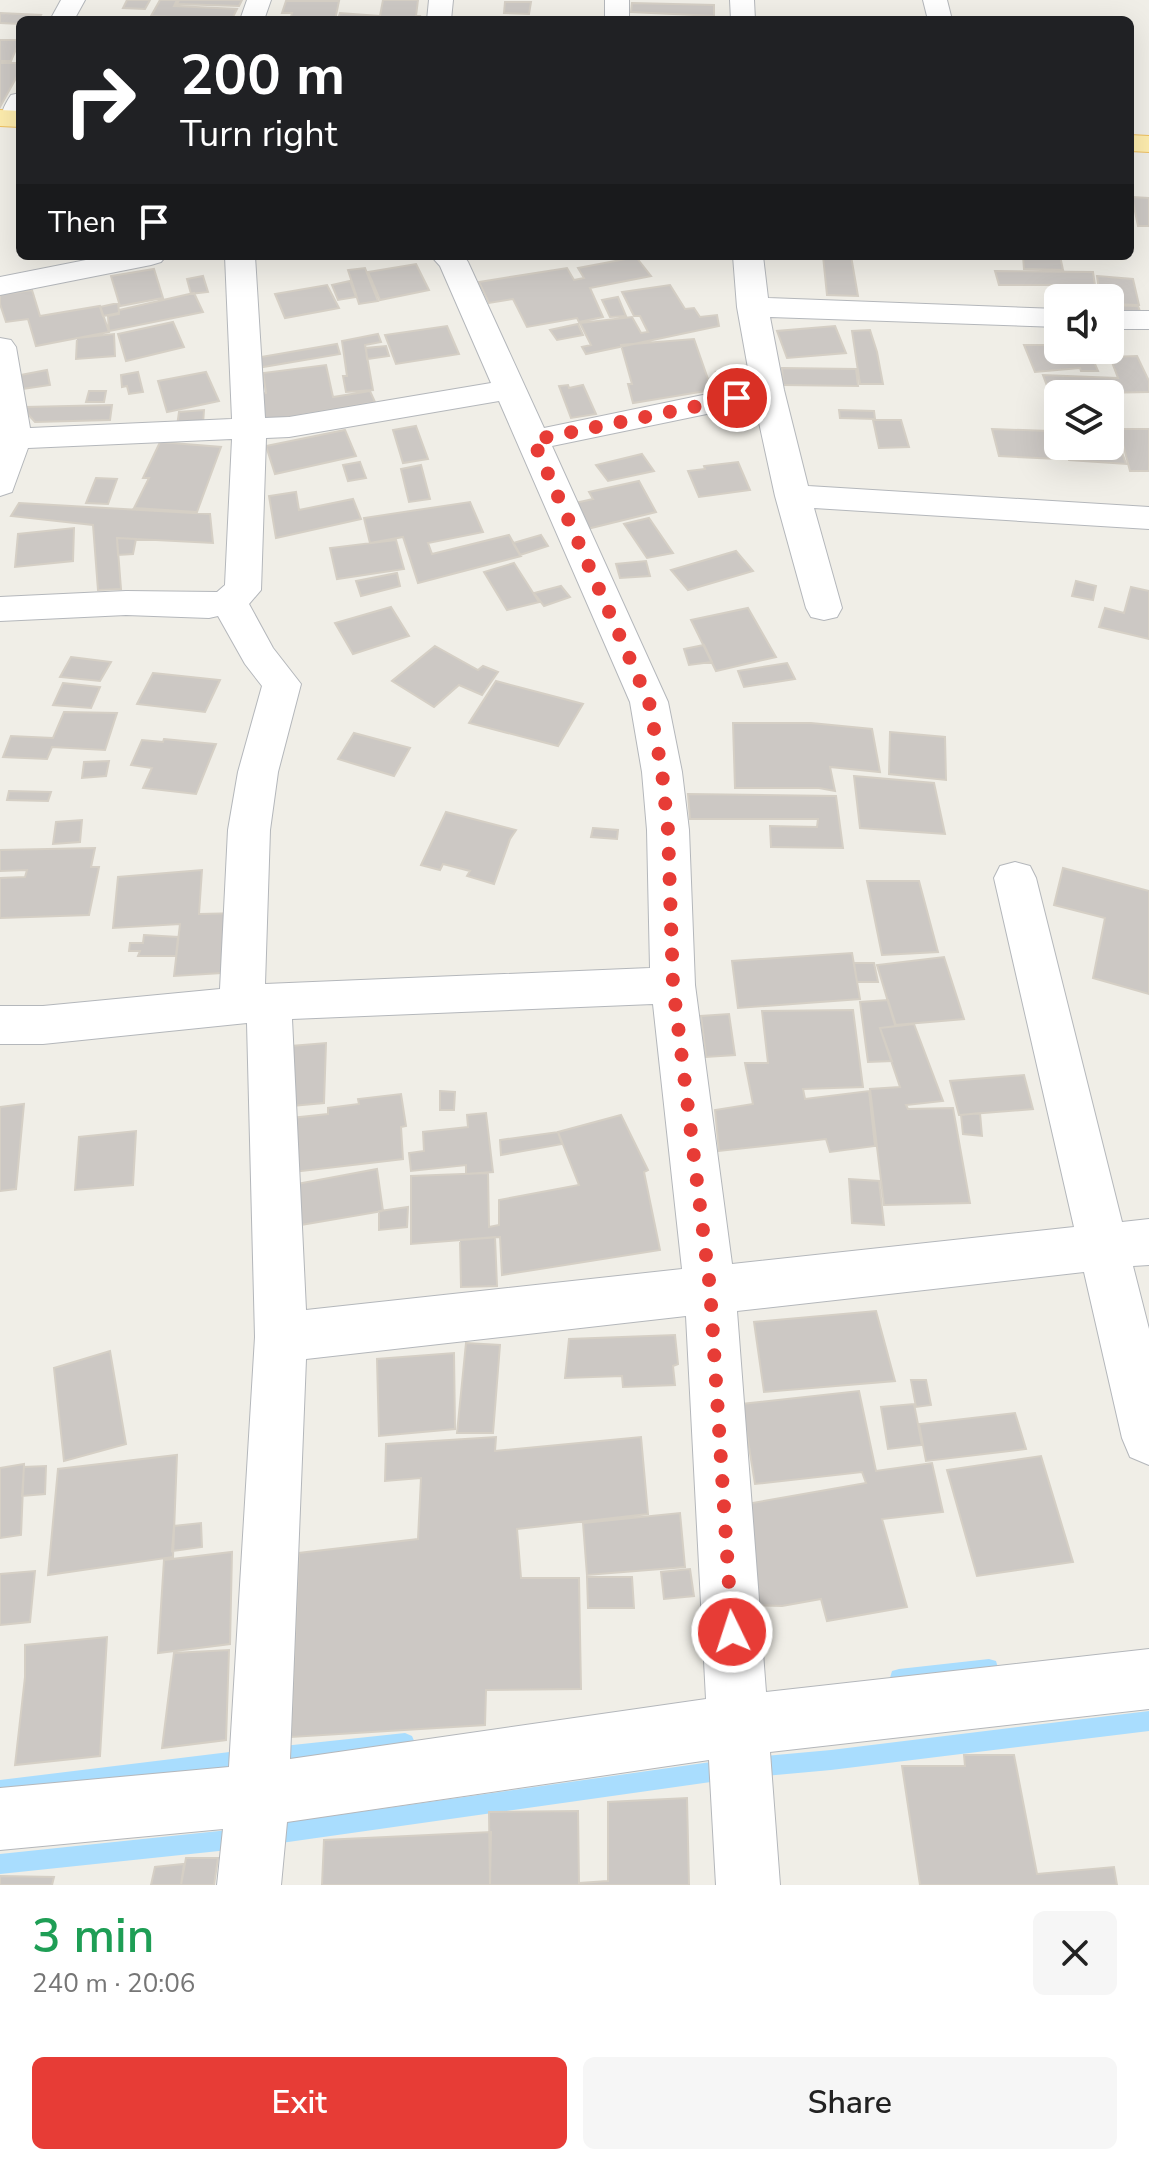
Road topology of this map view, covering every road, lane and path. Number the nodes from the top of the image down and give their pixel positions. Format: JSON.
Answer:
{"nodes":[{"id":1,"x":726,"y":0,"type":"edge"},
{"id":2,"x":742,"y":0,"type":"edge"},
{"id":3,"x":131,"y":260,"type":"edge"},
{"id":4,"x":240,"y":260,"type":"edge"},
{"id":5,"x":449,"y":260,"type":"edge"},
{"id":6,"x":748,"y":260,"type":"edge"},
{"id":7,"x":0,"y":286,"type":"edge"},
{"id":8,"x":752,"y":307,"type":"junction"},
{"id":9,"x":1044,"y":317,"type":"edge"},
{"id":10,"x":1124,"y":320,"type":"edge"},
{"id":11,"x":1149,"y":320,"type":"edge"},
{"id":12,"x":0,"y":347,"type":"edge"},
{"id":13,"x":510,"y":389,"type":"junction"},
{"id":14,"x":766,"y":392,"type":"junction"},
{"id":15,"x":248,"y":429,"type":"junction"},
{"id":16,"x":8,"y":440,"type":"edge"},
{"id":17,"x":533,"y":440,"type":"junction"},
{"id":18,"x":0,"y":485,"type":"edge"},
{"id":19,"x":792,"y":496,"type":"junction"},
{"id":20,"x":1149,"y":518,"type":"edge"},
{"id":21,"x":229,"y":601,"type":"junction"},
{"id":22,"x":824,"y":608,"type":"dead end"},
{"id":23,"x":0,"y":609,"type":"edge"},
{"id":24,"x":1015,"y":878,"type":"dead end"},
{"id":25,"x":673,"y":985,"type":"junction"},
{"id":26,"x":256,"y":1003,"type":"junction"},
{"id":27,"x":0,"y":1025,"type":"edge"},
{"id":28,"x":1127,"y":1243,"type":"edge"},
{"id":29,"x":710,"y":1288,"type":"junction"},
{"id":30,"x":281,"y":1337,"type":"junction"},
{"id":31,"x":1149,"y":1438,"type":"edge"},
{"id":32,"x":1149,"y":1679,"type":"edge"},
{"id":33,"x":738,"y":1725,"type":"junction"},
{"id":34,"x":258,"y":1795,"type":"junction"},
{"id":35,"x":0,"y":1819,"type":"edge"},
{"id":36,"x":249,"y":1885,"type":"edge"},
{"id":37,"x":748,"y":1885,"type":"edge"}],
"edges":[{"from":1,"to":2,"type":"street"},
{"from":3,"to":7,"type":"street"},
{"from":4,"to":15,"type":"street"},
{"from":5,"to":13,"type":"street"},
{"from":6,"to":8,"type":"street"},
{"from":8,"to":9,"type":"street"},
{"from":8,"to":14,"type":"street"},
{"from":10,"to":11,"type":"street"},
{"from":12,"to":16,"type":"street"},
{"from":13,"to":15,"type":"street"},
{"from":13,"to":17,"type":"street"},
{"from":14,"to":17,"type":"street"},
{"from":14,"to":19,"type":"street"},
{"from":15,"to":16,"type":"street"},
{"from":15,"to":21,"type":"street"},
{"from":16,"to":18,"type":"street"},
{"from":17,"to":25,"type":"street"},
{"from":19,"to":20,"type":"street"},
{"from":19,"to":22,"type":"street"},
{"from":21,"to":23,"type":"street"},
{"from":21,"to":26,"type":"street"},
{"from":24,"to":28,"type":"street"},
{"from":25,"to":26,"type":"street"},
{"from":25,"to":29,"type":"street"},
{"from":26,"to":27,"type":"street"},
{"from":26,"to":30,"type":"street"},
{"from":28,"to":29,"type":"street"},
{"from":28,"to":31,"type":"street"},
{"from":29,"to":30,"type":"street"},
{"from":29,"to":33,"type":"street"},
{"from":30,"to":34,"type":"street"},
{"from":32,"to":33,"type":"street"},
{"from":33,"to":34,"type":"street"},
{"from":33,"to":37,"type":"street"},
{"from":34,"to":35,"type":"street"},
{"from":34,"to":36,"type":"street"}]}
